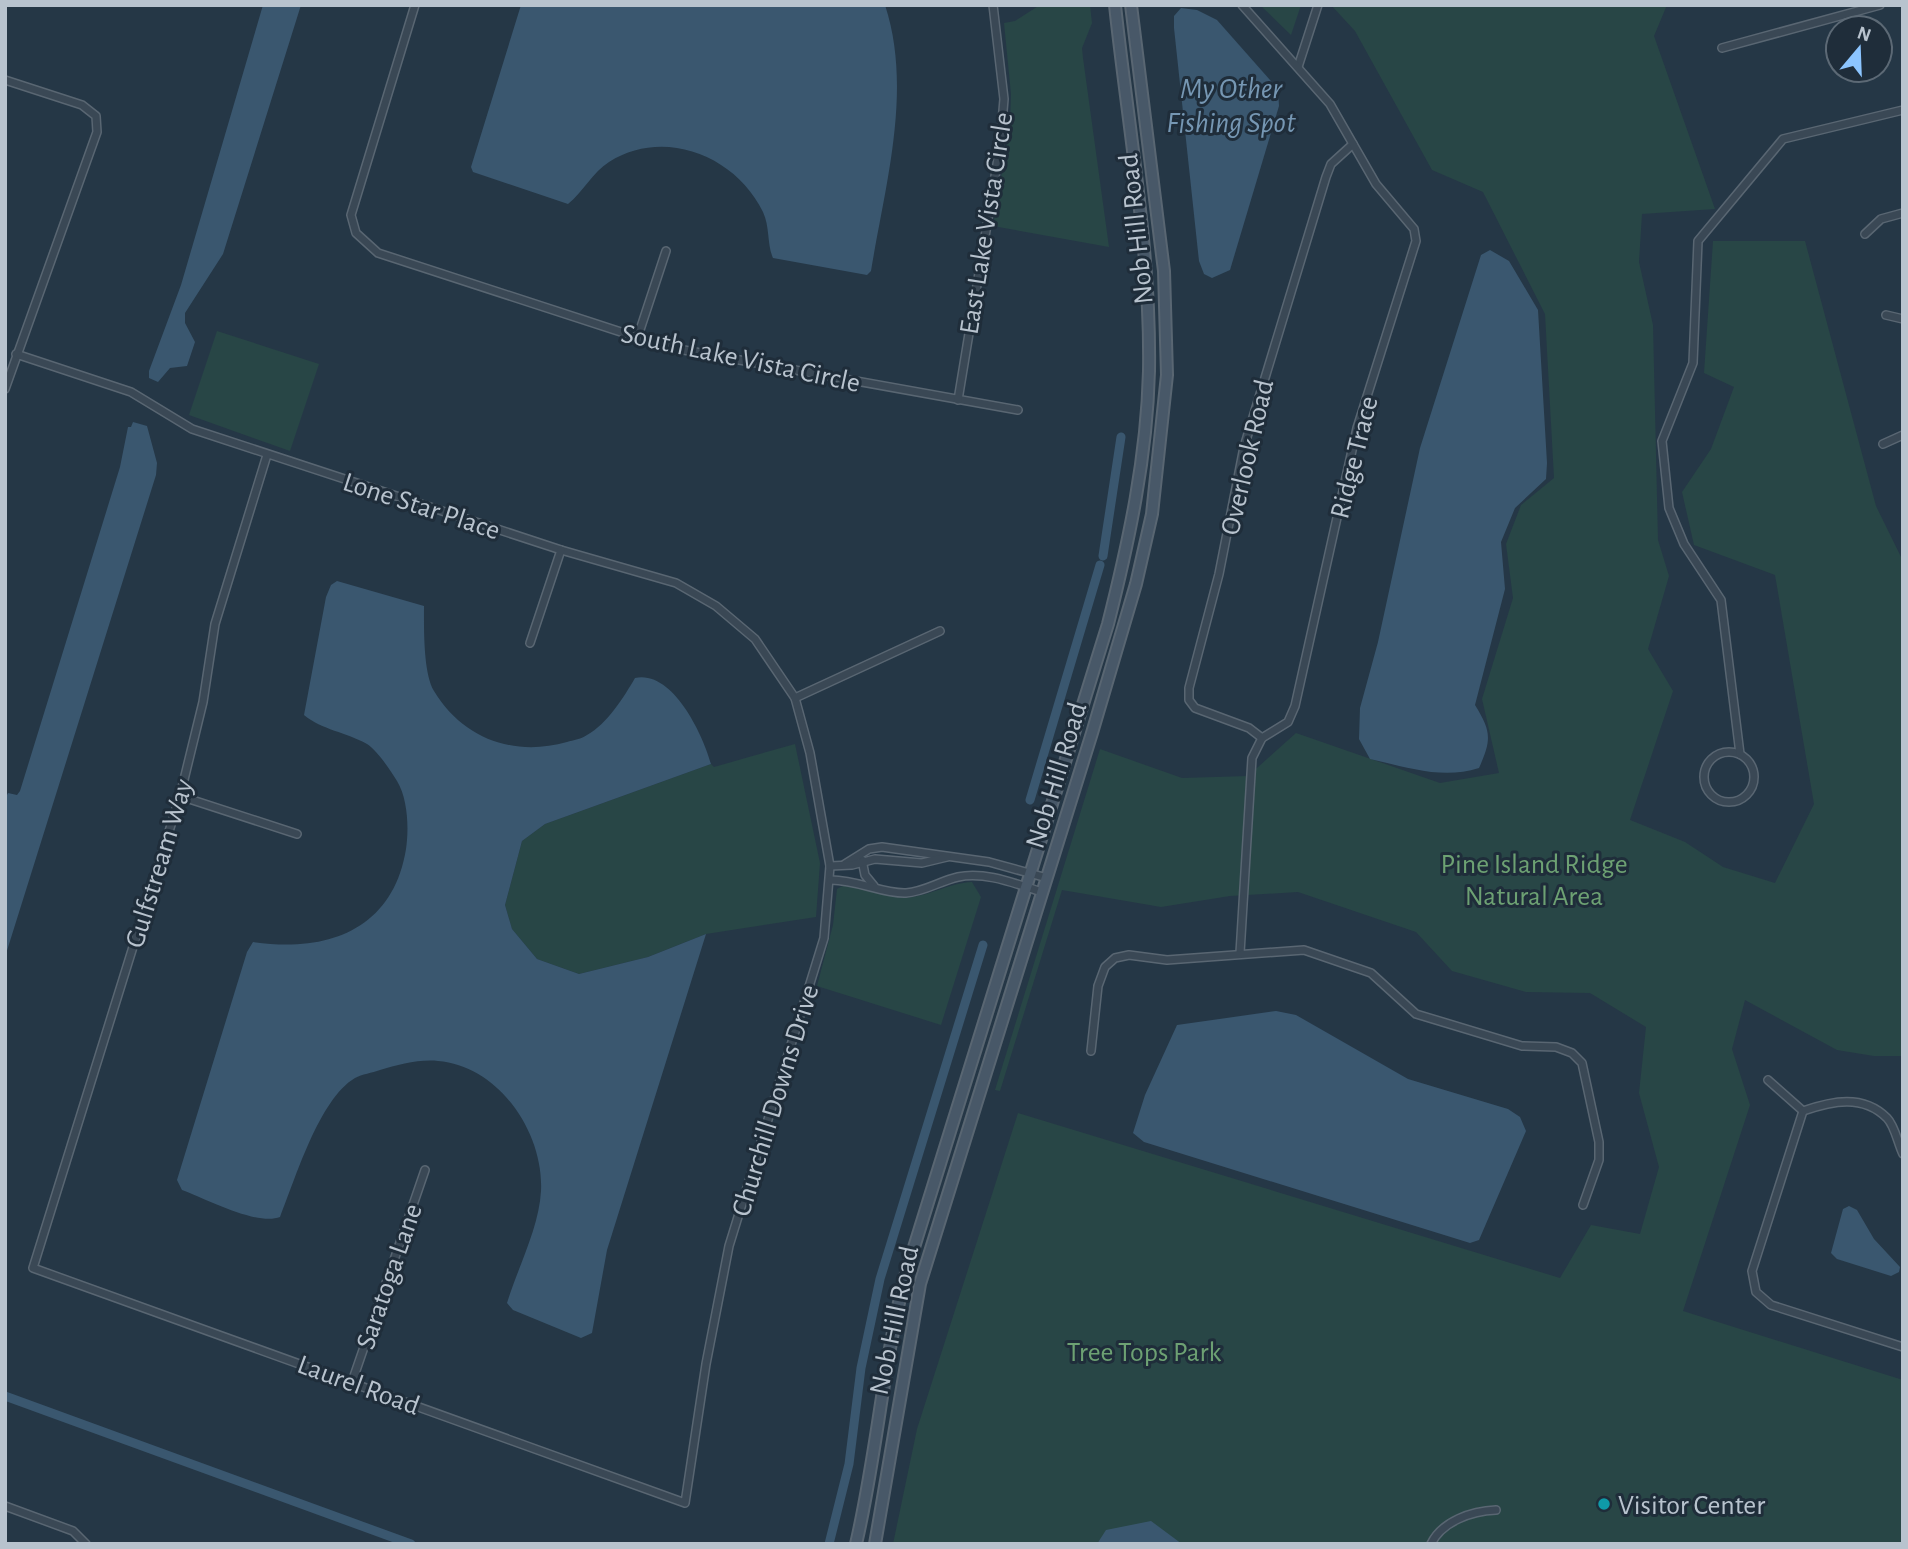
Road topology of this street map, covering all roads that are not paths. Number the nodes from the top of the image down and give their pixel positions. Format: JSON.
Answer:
{"nodes":[{"id":1,"x":415,"y":5,"type":"edge"},
{"id":2,"x":993,"y":5,"type":"edge"},
{"id":3,"x":1115,"y":5,"type":"edge"},
{"id":4,"x":1132,"y":5,"type":"edge"},
{"id":5,"x":1242,"y":5,"type":"edge"},
{"id":6,"x":1318,"y":5,"type":"edge"},
{"id":7,"x":1880,"y":5,"type":"edge"},
{"id":8,"x":1722,"y":48,"type":"dead end"},
{"id":9,"x":1298,"y":67,"type":"junction"},
{"id":10,"x":5,"y":80,"type":"edge"},
{"id":11,"x":1903,"y":110,"type":"edge"},
{"id":12,"x":1353,"y":144,"type":"junction"},
{"id":13,"x":1903,"y":213,"type":"edge"},
{"id":14,"x":1865,"y":234,"type":"dead end"},
{"id":15,"x":666,"y":251,"type":"dead end"},
{"id":16,"x":1886,"y":315,"type":"dead end"},
{"id":17,"x":1903,"y":319,"type":"edge"},
{"id":18,"x":637,"y":339,"type":"junction"},
{"id":19,"x":16,"y":354,"type":"junction"},
{"id":20,"x":5,"y":389,"type":"edge"},
{"id":21,"x":958,"y":400,"type":"junction"},
{"id":22,"x":1018,"y":410,"type":"dead end"},
{"id":23,"x":1903,"y":435,"type":"edge"},
{"id":24,"x":1883,"y":444,"type":"dead end"},
{"id":25,"x":267,"y":455,"type":"junction"},
{"id":26,"x":561,"y":550,"type":"junction"},
{"id":27,"x":940,"y":631,"type":"dead end"},
{"id":28,"x":530,"y":643,"type":"dead end"},
{"id":29,"x":795,"y":698,"type":"junction"},
{"id":30,"x":1262,"y":738,"type":"junction"},
{"id":31,"x":1740,"y":754,"type":"junction"},
{"id":32,"x":180,"y":796,"type":"junction"},
{"id":33,"x":296,"y":834,"type":"dead end"},
{"id":34,"x":948,"y":857,"type":"junction"},
{"id":35,"x":862,"y":860,"type":"junction"},
{"id":36,"x":830,"y":866,"type":"junction"},
{"id":37,"x":1029,"y":873,"type":"junction"},
{"id":38,"x":1047,"y":878,"type":"junction"},
{"id":39,"x":831,"y":880,"type":"junction"},
{"id":40,"x":874,"y":887,"type":"junction"},
{"id":41,"x":1025,"y":887,"type":"junction"},
{"id":42,"x":1042,"y":892,"type":"junction"},
{"id":43,"x":1240,"y":953,"type":"junction"},
{"id":44,"x":1091,"y":1051,"type":"dead end"},
{"id":45,"x":1768,"y":1080,"type":"dead end"},
{"id":46,"x":1803,"y":1111,"type":"junction"},
{"id":47,"x":1903,"y":1154,"type":"edge"},
{"id":48,"x":425,"y":1170,"type":"dead end"},
{"id":49,"x":1583,"y":1205,"type":"dead end"},
{"id":50,"x":33,"y":1268,"type":"joint"},
{"id":51,"x":1903,"y":1347,"type":"edge"},
{"id":52,"x":352,"y":1381,"type":"junction"},
{"id":53,"x":685,"y":1503,"type":"joint"},
{"id":54,"x":5,"y":1506,"type":"edge"},
{"id":55,"x":1496,"y":1510,"type":"dead end"},
{"id":56,"x":84,"y":1540,"type":"edge"},
{"id":57,"x":856,"y":1544,"type":"edge"},
{"id":58,"x":875,"y":1544,"type":"edge"},
{"id":59,"x":1431,"y":1544,"type":"edge"}],
"edges":[{"from":1,"to":18,"type":"street","name":"South Lake Vista Circle"},
{"from":2,"to":21,"type":"street","name":"East Lake Vista Circle"},
{"from":3,"to":37,"type":"main road","name":"Nob Hill Road"},
{"from":4,"to":38,"type":"main road","name":"Nob Hill Road"},
{"from":5,"to":9,"type":"street","name":"Ridge Trace"},
{"from":6,"to":9,"type":"street"},
{"from":7,"to":8,"type":"street"},
{"from":9,"to":12,"type":"street","name":"Ridge Trace"},
{"from":10,"to":19,"type":"street"},
{"from":11,"to":31,"type":"street"},
{"from":12,"to":30,"type":"street","name":"Ridge Trace"},
{"from":12,"to":30,"type":"street","name":"Overlook Road"},
{"from":13,"to":14,"type":"street"},
{"from":15,"to":18,"type":"street"},
{"from":16,"to":17,"type":"street"},
{"from":18,"to":21,"type":"street","name":"South Lake Vista Circle"},
{"from":19,"to":20,"type":"street"},
{"from":19,"to":25,"type":"street","name":"Lone Star Place"},
{"from":21,"to":22,"type":"street","name":"South Lake Vista Circle"},
{"from":23,"to":24,"type":"street"},
{"from":25,"to":26,"type":"street","name":"Lone Star Place"},
{"from":25,"to":32,"type":"street","name":"Gulfstream Way"},
{"from":26,"to":28,"type":"street"},
{"from":26,"to":29,"type":"street","name":"Lone Star Place"},
{"from":27,"to":29,"type":"street"},
{"from":29,"to":36,"type":"street","name":"Churchill Downs Drive"},
{"from":30,"to":43,"type":"street"},
{"from":31,"to":31,"type":"street"},
{"from":32,"to":33,"type":"street"},
{"from":32,"to":50,"type":"street","name":"Gulfstream Way"},
{"from":34,"to":35,"type":"street"},
{"from":34,"to":35,"type":"street"},
{"from":34,"to":37,"type":"street"},
{"from":35,"to":36,"type":"street"},
{"from":35,"to":40,"type":"street"},
{"from":36,"to":39,"type":"street","name":"Churchill Downs Drive"},
{"from":37,"to":38,"type":"street"},
{"from":37,"to":41,"type":"main road","name":"Nob Hill Road"},
{"from":38,"to":42,"type":"main road","name":"Nob Hill Road"},
{"from":39,"to":40,"type":"street"},
{"from":39,"to":53,"type":"street","name":"Churchill Downs Drive"},
{"from":40,"to":41,"type":"street"},
{"from":41,"to":42,"type":"street"},
{"from":41,"to":57,"type":"main road","name":"Nob Hill Road"},
{"from":42,"to":58,"type":"main road","name":"Nob Hill Road"},
{"from":43,"to":44,"type":"street"},
{"from":43,"to":49,"type":"street"},
{"from":45,"to":46,"type":"street"},
{"from":46,"to":47,"type":"street"},
{"from":46,"to":51,"type":"street"},
{"from":48,"to":52,"type":"street","name":"Saratoga Lane"},
{"from":50,"to":52,"type":"street","name":"Laurel Road"},
{"from":52,"to":53,"type":"street","name":"Laurel Road"},
{"from":54,"to":56,"type":"street"},
{"from":55,"to":59,"type":"street"}]}
